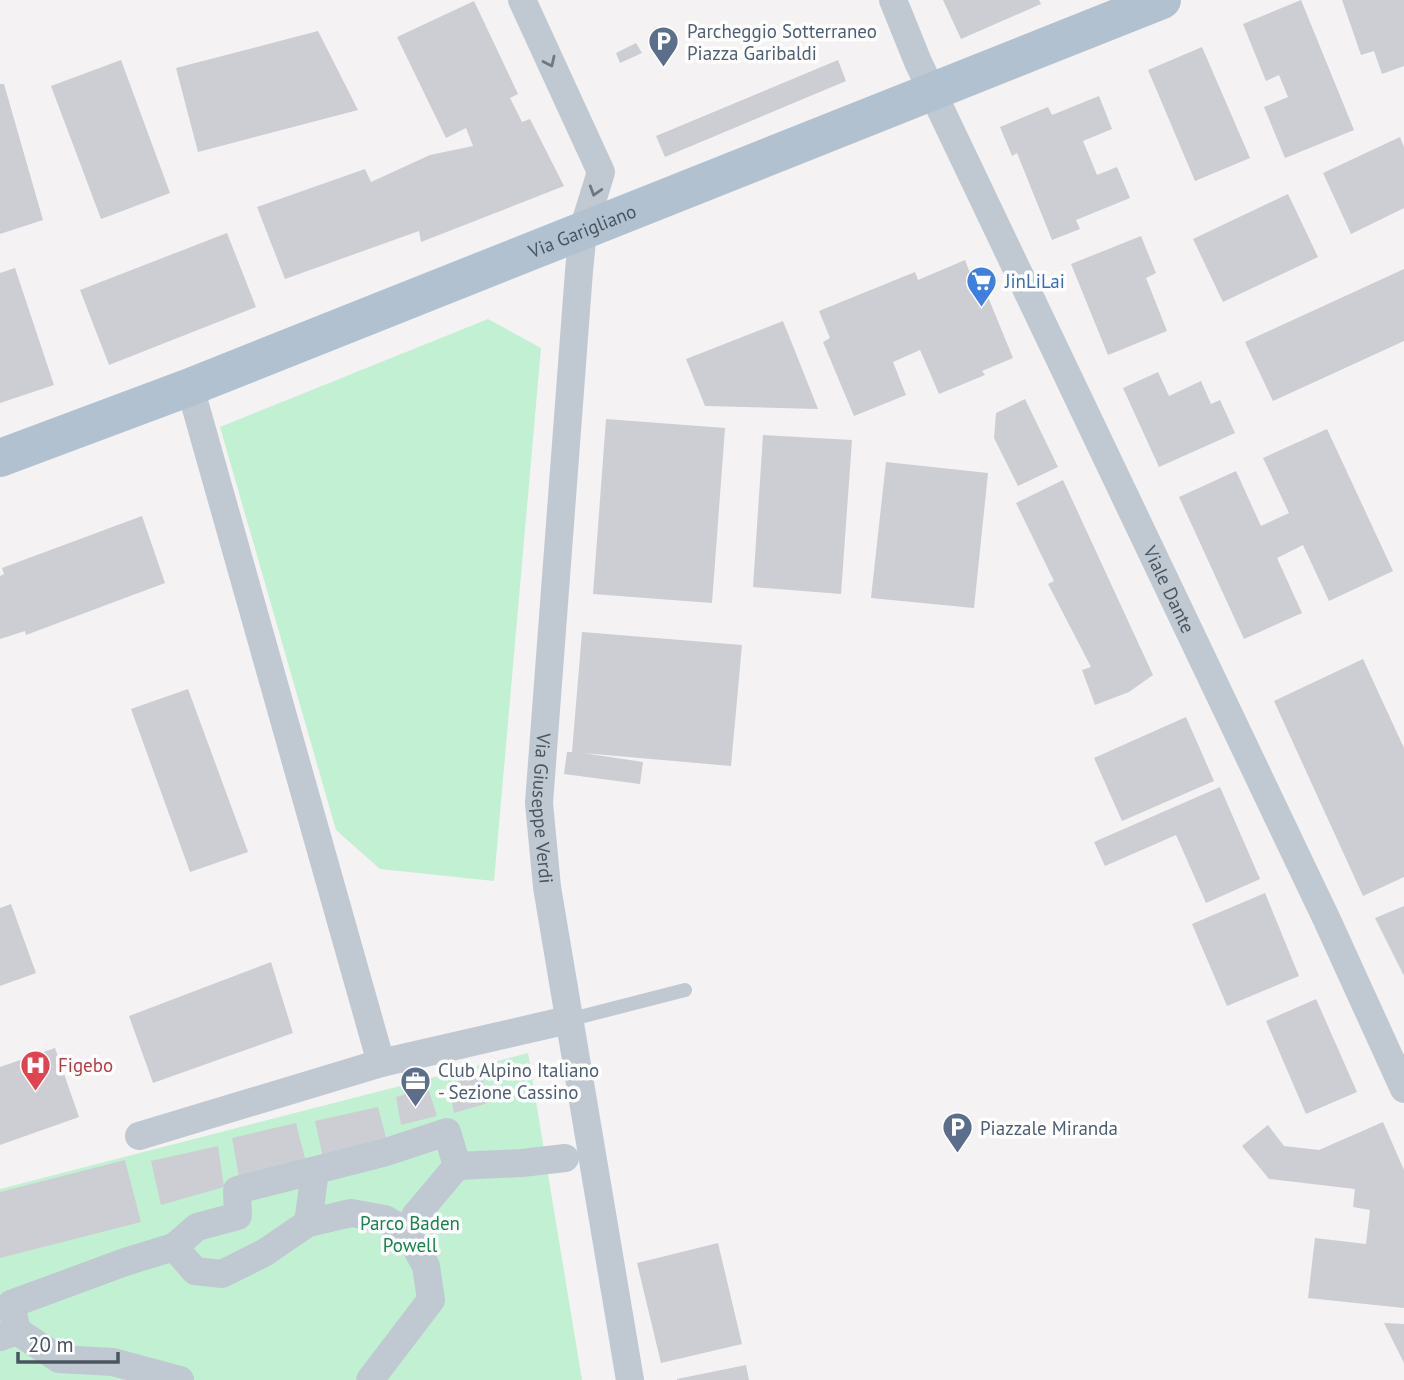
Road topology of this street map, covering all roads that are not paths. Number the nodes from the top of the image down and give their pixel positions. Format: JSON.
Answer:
{"nodes":[{"id":1,"x":522,"y":0,"type":"edge"},
{"id":2,"x":893,"y":0,"type":"edge"},
{"id":3,"x":1162,"y":0,"type":"edge"},
{"id":4,"x":926,"y":76,"type":"junction"},
{"id":5,"x":583,"y":230,"type":"junction"},
{"id":6,"x":191,"y":387,"type":"junction"},
{"id":7,"x":0,"y":458,"type":"edge"},
{"id":8,"x":685,"y":990,"type":"dead end"},
{"id":9,"x":568,"y":1020,"type":"junction"},
{"id":10,"x":381,"y":1063,"type":"junction"},
{"id":11,"x":1404,"y":1089,"type":"edge"},
{"id":12,"x":139,"y":1136,"type":"dead end"},
{"id":13,"x":565,"y":1158,"type":"dead end"},
{"id":14,"x":457,"y":1166,"type":"junction"},
{"id":15,"x":315,"y":1171,"type":"junction"},
{"id":16,"x":308,"y":1223,"type":"junction"},
{"id":17,"x":408,"y":1233,"type":"junction"},
{"id":18,"x":174,"y":1247,"type":"junction"},
{"id":19,"x":8,"y":1334,"type":"edge"},
{"id":20,"x":62,"y":1370,"type":"edge"},
{"id":21,"x":180,"y":1380,"type":"edge"},
{"id":22,"x":370,"y":1380,"type":"edge"},
{"id":23,"x":630,"y":1380,"type":"edge"}],
"edges":[{"from":1,"to":5,"type":"street","name":"Via Giuseppe Verdi","one_way":true},
{"from":2,"to":4,"type":"street","name":"Viale Dante"},
{"from":3,"to":4,"type":"main road","name":"Via Garigliano"},
{"from":4,"to":5,"type":"main road","name":"Via Garigliano"},
{"from":4,"to":11,"type":"street","name":"Viale Dante"},
{"from":5,"to":6,"type":"main road","name":"Via Garigliano"},
{"from":5,"to":9,"type":"street","name":"Via Giuseppe Verdi"},
{"from":6,"to":7,"type":"main road","name":"Via Garigliano"},
{"from":6,"to":10,"type":"street"},
{"from":8,"to":9,"type":"lane"},
{"from":9,"to":10,"type":"street"},
{"from":9,"to":23,"type":"street","name":"Via Giuseppe Verdi"},
{"from":10,"to":12,"type":"street"},
{"from":13,"to":14,"type":"street"},
{"from":14,"to":15,"type":"street"},
{"from":14,"to":17,"type":"street"},
{"from":15,"to":16,"type":"street"},
{"from":15,"to":18,"type":"street"},
{"from":16,"to":17,"type":"street"},
{"from":16,"to":18,"type":"street"},
{"from":17,"to":22,"type":"street"},
{"from":18,"to":19,"type":"street"},
{"from":19,"to":20,"type":"street"},
{"from":20,"to":21,"type":"street"}]}
